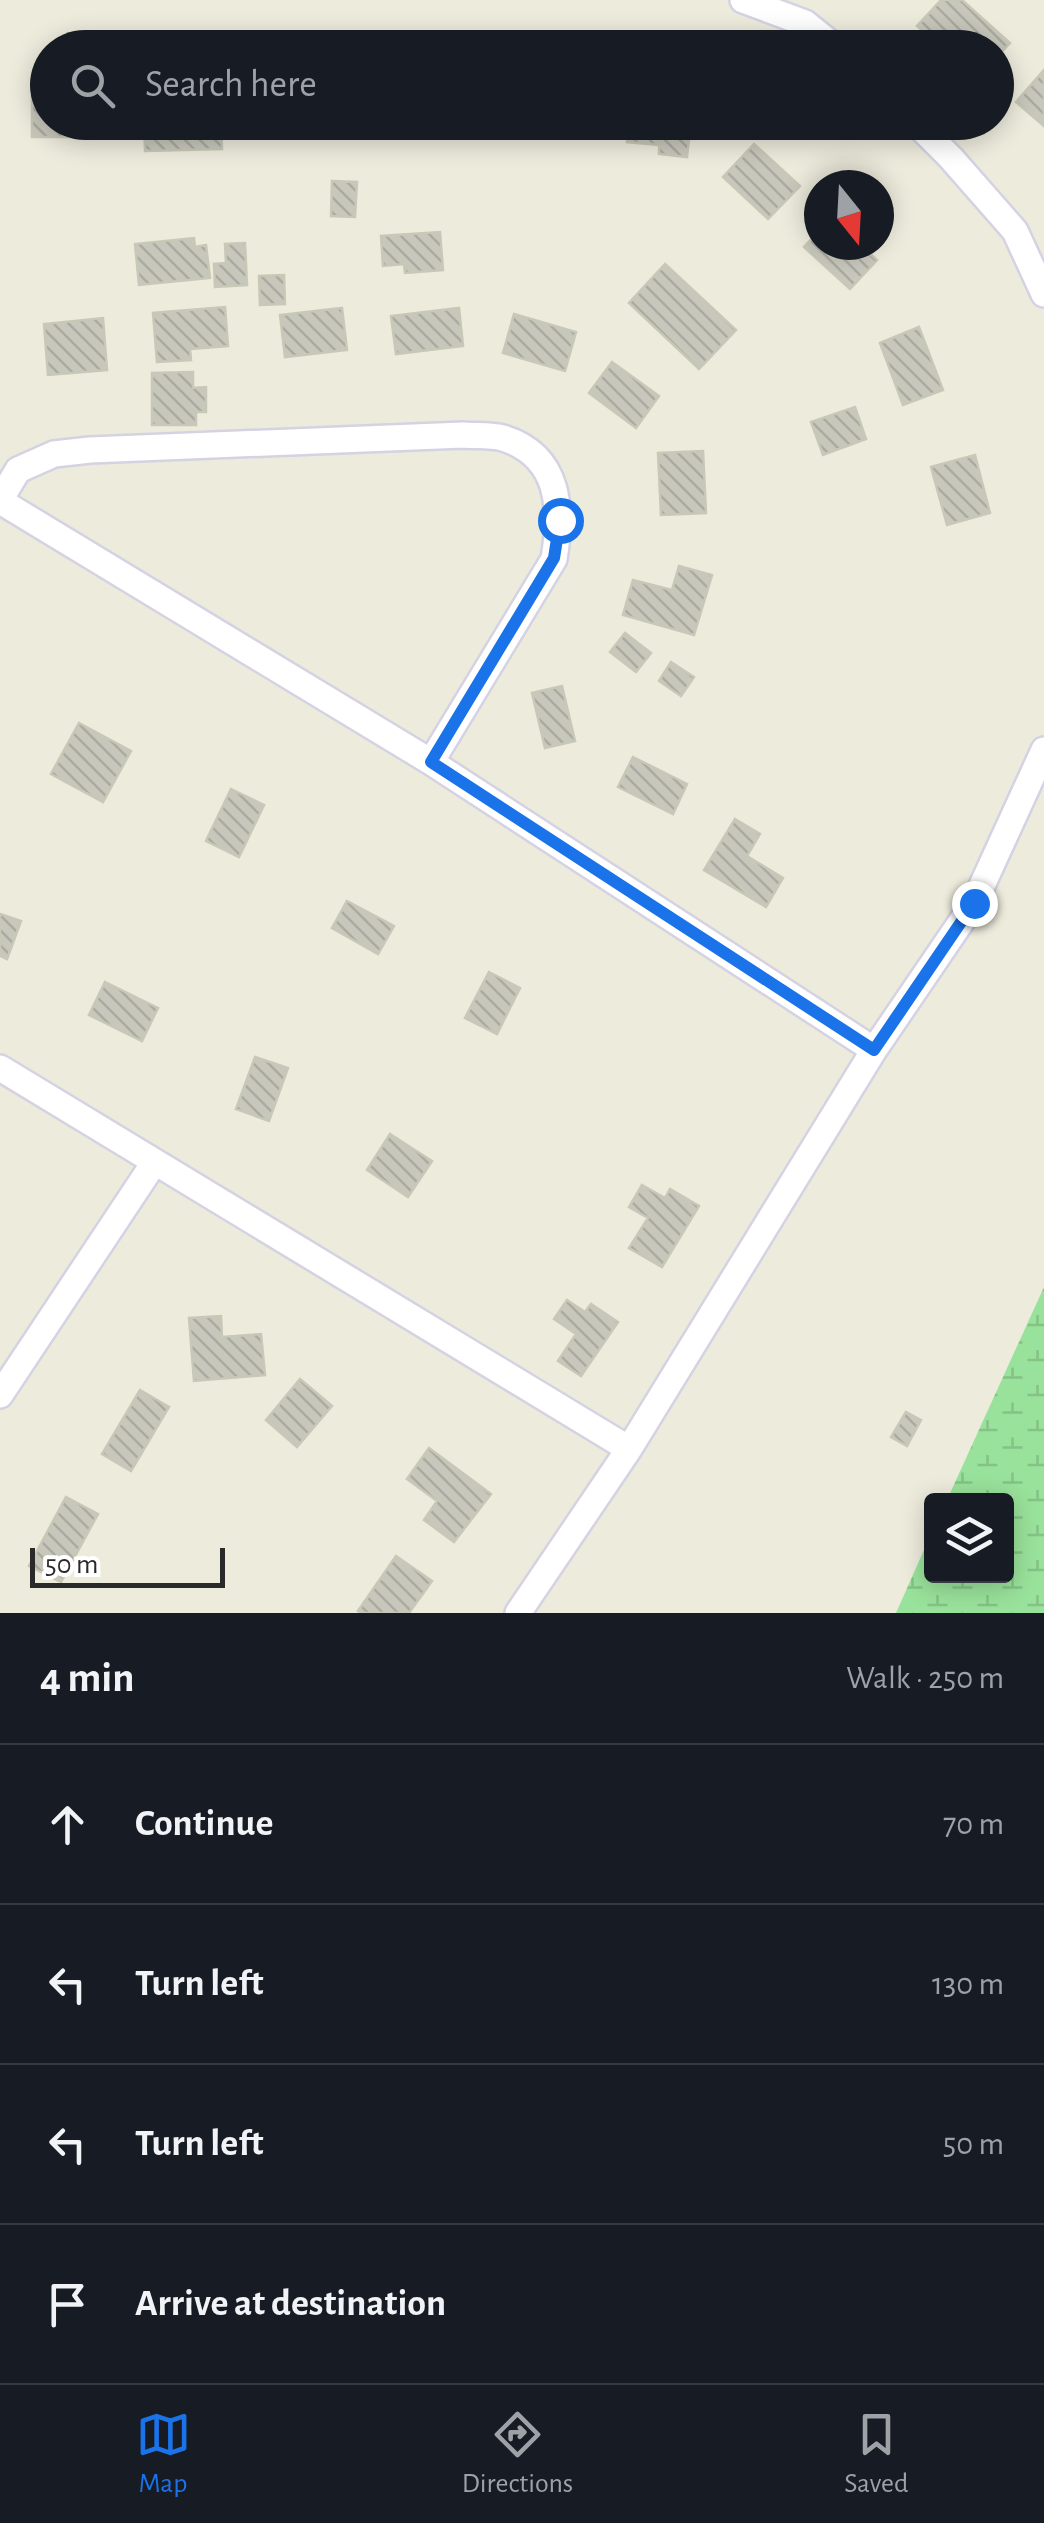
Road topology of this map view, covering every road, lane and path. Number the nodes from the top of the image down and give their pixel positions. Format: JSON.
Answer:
{"nodes":[{"id":1,"x":743,"y":0,"type":"edge"},
{"id":2,"x":814,"y":30,"type":"edge"},
{"id":3,"x":933,"y":140,"type":"edge"},
{"id":4,"x":1044,"y":294,"type":"edge"},
{"id":5,"x":0,"y":500,"type":"edge"},
{"id":6,"x":1044,"y":750,"type":"edge"},
{"id":7,"x":431,"y":762,"type":"junction"},
{"id":8,"x":874,"y":1050,"type":"junction"},
{"id":9,"x":0,"y":1068,"type":"edge"},
{"id":10,"x":154,"y":1164,"type":"junction"},
{"id":11,"x":0,"y":1395,"type":"edge"},
{"id":12,"x":629,"y":1449,"type":"junction"},
{"id":13,"x":518,"y":1613,"type":"edge"}],
"edges":[{"from":1,"to":2,"type":"street"},
{"from":3,"to":4,"type":"street"},
{"from":5,"to":7,"type":"street"},
{"from":5,"to":7,"type":"street"},
{"from":6,"to":8,"type":"street"},
{"from":7,"to":8,"type":"street"},
{"from":8,"to":12,"type":"street"},
{"from":9,"to":10,"type":"street"},
{"from":10,"to":11,"type":"street"},
{"from":10,"to":12,"type":"street"},
{"from":12,"to":13,"type":"street"}]}
